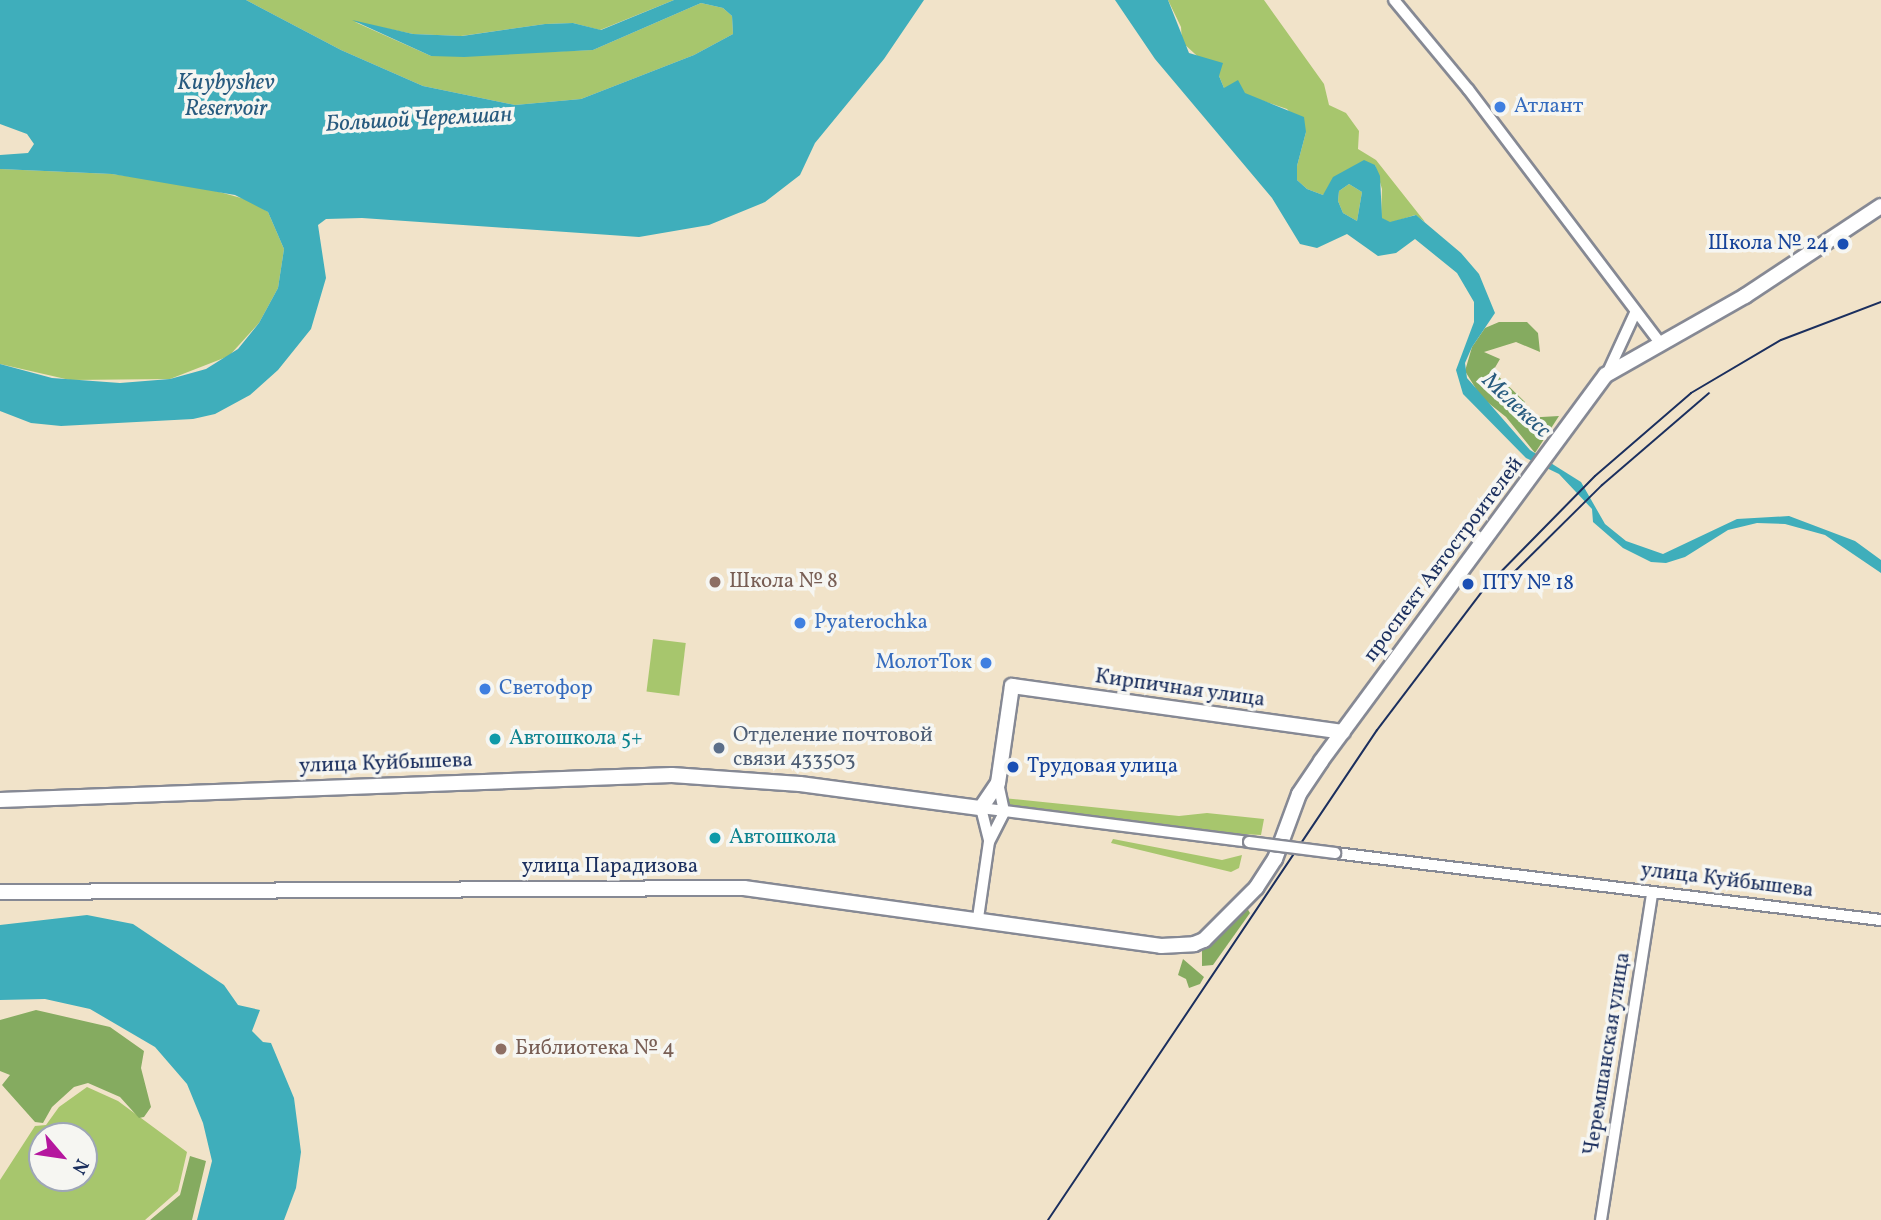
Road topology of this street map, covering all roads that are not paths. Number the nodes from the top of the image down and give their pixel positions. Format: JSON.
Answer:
{"nodes":[{"id":1,"x":1394,"y":0,"type":"edge"},
{"id":2,"x":1881,"y":206,"type":"edge"},
{"id":3,"x":1635,"y":313,"type":"junction"},
{"id":4,"x":1659,"y":342,"type":"junction"},
{"id":5,"x":1606,"y":375,"type":"junction"},
{"id":6,"x":1343,"y":732,"type":"junction"},
{"id":7,"x":998,"y":783,"type":"junction"},
{"id":8,"x":0,"y":800,"type":"edge"},
{"id":9,"x":981,"y":808,"type":"junction"},
{"id":10,"x":1004,"y":812,"type":"junction"},
{"id":11,"x":989,"y":842,"type":"junction"},
{"id":12,"x":0,"y":892,"type":"edge"},
{"id":13,"x":1652,"y":893,"type":"junction"},
{"id":14,"x":978,"y":918,"type":"junction"},
{"id":15,"x":1881,"y":920,"type":"edge"},
{"id":16,"x":1212,"y":933,"type":"joint"},
{"id":17,"x":1601,"y":1220,"type":"edge"}],
"edges":[{"from":1,"to":3,"type":"main road"},
{"from":2,"to":4,"type":"highway","name":"проспект Автостроителей"},
{"from":3,"to":4,"type":"main road"},
{"from":3,"to":5,"type":"main road"},
{"from":4,"to":5,"type":"highway","name":"проспект Автостроителей"},
{"from":5,"to":6,"type":"highway","name":"проспект Автостроителей"},
{"from":6,"to":7,"type":"highway","name":"Кирпичная улица"},
{"from":6,"to":16,"type":"highway","name":"проспект Автостроителей"},
{"from":7,"to":9,"type":"highway"},
{"from":7,"to":10,"type":"main road"},
{"from":8,"to":9,"type":"highway","name":"улица Куйбышева"},
{"from":9,"to":10,"type":"main road","name":"улица Куйбышева"},
{"from":9,"to":11,"type":"main road"},
{"from":10,"to":11,"type":"main road"},
{"from":10,"to":13,"type":"main road","name":"улица Куйбышева","bridge":true},
{"from":11,"to":14,"type":"main road"},
{"from":12,"to":14,"type":"highway","name":"улица Парадизова"},
{"from":13,"to":15,"type":"main road","name":"улица Куйбышева"},
{"from":13,"to":17,"type":"main road","name":"Черемшанская улица"},
{"from":14,"to":16,"type":"highway","name":"улица Парадизова"}]}
